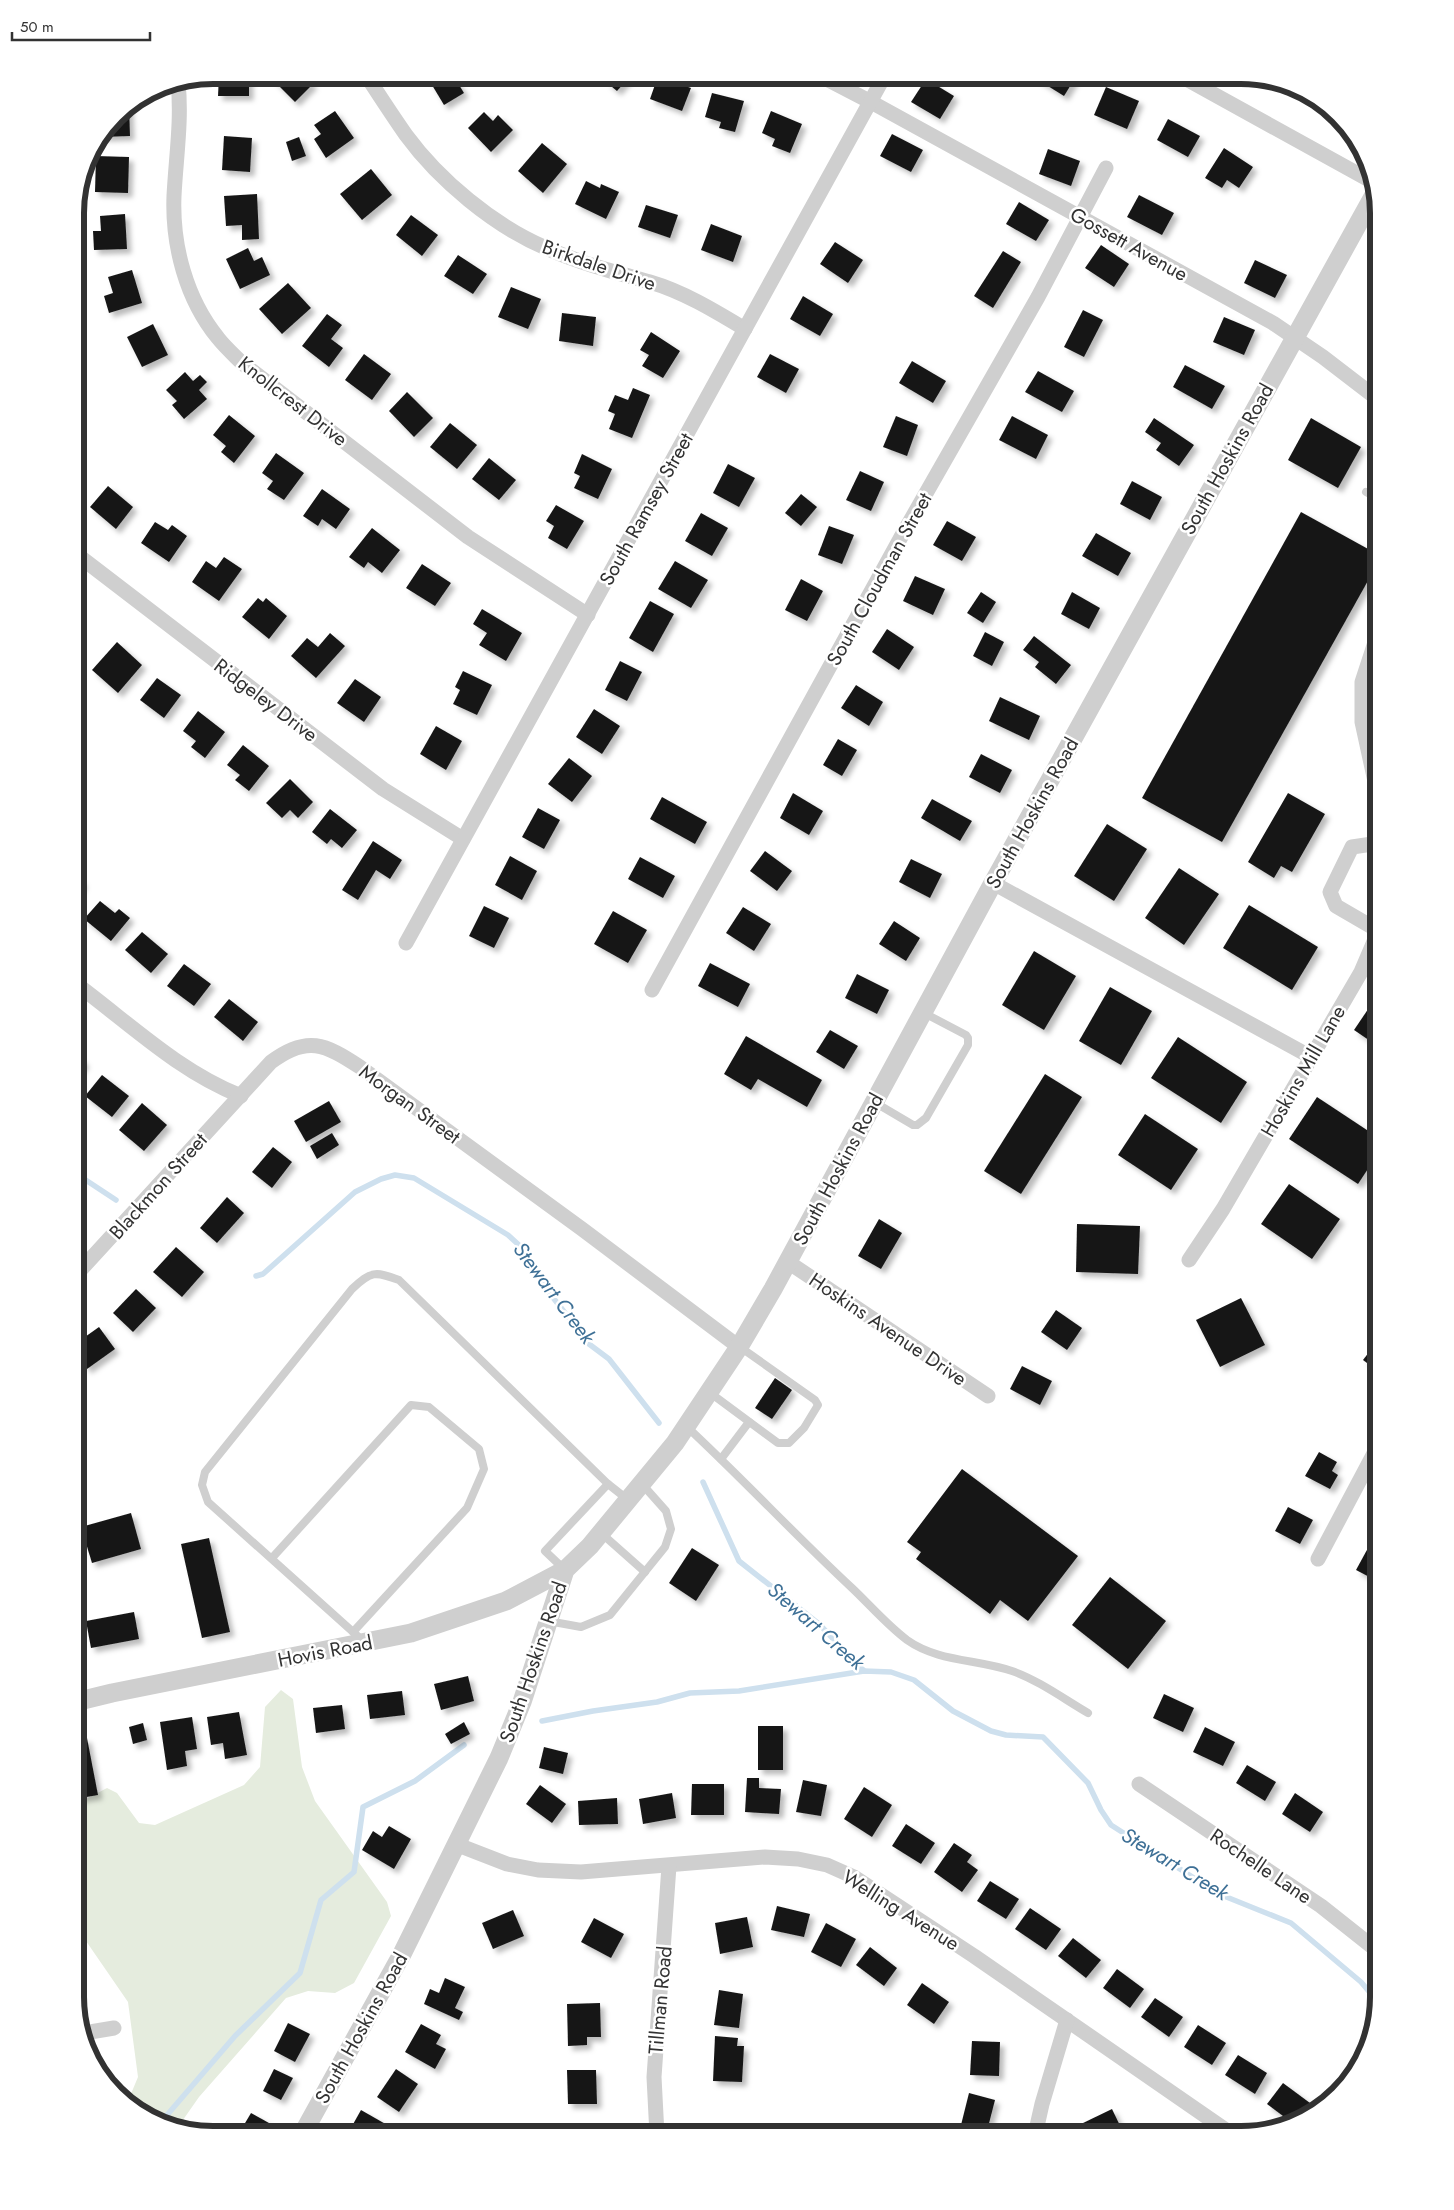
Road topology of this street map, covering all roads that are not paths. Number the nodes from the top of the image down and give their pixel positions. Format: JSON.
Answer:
{"nodes":[{"id":1,"x":372,"y":84,"type":"edge"},
{"id":2,"x":836,"y":84,"type":"edge"},
{"id":3,"x":880,"y":84,"type":"edge"},
{"id":4,"x":1195,"y":84,"type":"edge"},
{"id":5,"x":178,"y":89,"type":"edge"},
{"id":6,"x":871,"y":102,"type":"junction"},
{"id":7,"x":1106,"y":168,"type":"dead end"},
{"id":8,"x":1366,"y":178,"type":"edge"},
{"id":9,"x":1369,"y":203,"type":"edge"},
{"id":10,"x":1080,"y":216,"type":"junction"},
{"id":11,"x":745,"y":329,"type":"junction"},
{"id":12,"x":1294,"y":338,"type":"junction"},
{"id":13,"x":1370,"y":393,"type":"edge"},
{"id":14,"x":1366,"y":492,"type":"dead end"},
{"id":15,"x":1370,"y":494,"type":"edge"},
{"id":16,"x":84,"y":560,"type":"edge"},
{"id":17,"x":588,"y":616,"type":"junction"},
{"id":18,"x":1370,"y":658,"type":"edge"},
{"id":19,"x":1369,"y":758,"type":"joint"},
{"id":20,"x":1370,"y":762,"type":"edge"},
{"id":21,"x":463,"y":839,"type":"junction"},
{"id":22,"x":1370,"y":844,"type":"edge"},
{"id":23,"x":993,"y":883,"type":"junction"},
{"id":24,"x":1370,"y":926,"type":"edge"},
{"id":25,"x":406,"y":943,"type":"dead end"},
{"id":26,"x":1370,"y":952,"type":"edge"},
{"id":27,"x":84,"y":990,"type":"edge"},
{"id":28,"x":652,"y":990,"type":"dead end"},
{"id":29,"x":923,"y":1012,"type":"junction"},
{"id":30,"x":1311,"y":1057,"type":"junction"},
{"id":31,"x":241,"y":1096,"type":"junction"},
{"id":32,"x":874,"y":1102,"type":"junction"},
{"id":33,"x":1189,"y":1260,"type":"dead end"},
{"id":34,"x":788,"y":1262,"type":"junction"},
{"id":35,"x":84,"y":1266,"type":"edge"},
{"id":36,"x":739,"y":1346,"type":"junction"},
{"id":37,"x":709,"y":1392,"type":"junction"},
{"id":38,"x":988,"y":1396,"type":"dead end"},
{"id":39,"x":749,"y":1422,"type":"junction"},
{"id":40,"x":686,"y":1426,"type":"junction"},
{"id":41,"x":722,"y":1459,"type":"junction"},
{"id":42,"x":1370,"y":1461,"type":"edge"},
{"id":43,"x":608,"y":1484,"type":"junction"},
{"id":44,"x":642,"y":1484,"type":"junction"},
{"id":45,"x":629,"y":1500,"type":"junction"},
{"id":46,"x":601,"y":1533,"type":"junction"},
{"id":47,"x":272,"y":1558,"type":"junction"},
{"id":48,"x":1318,"y":1559,"type":"dead end"},
{"id":49,"x":565,"y":1570,"type":"junction"},
{"id":50,"x":645,"y":1572,"type":"junction"},
{"id":51,"x":548,"y":1621,"type":"junction"},
{"id":52,"x":359,"y":1638,"type":"junction"},
{"id":53,"x":84,"y":1700,"type":"edge"},
{"id":54,"x":1088,"y":1713,"type":"dead end"},
{"id":55,"x":1139,"y":1784,"type":"dead end"},
{"id":56,"x":458,"y":1845,"type":"junction"},
{"id":57,"x":669,"y":1866,"type":"junction"},
{"id":58,"x":1370,"y":1945,"type":"edge"},
{"id":59,"x":1067,"y":2020,"type":"junction"},
{"id":60,"x":114,"y":2028,"type":"dead end"},
{"id":61,"x":88,"y":2031,"type":"edge"},
{"id":62,"x":307,"y":2126,"type":"edge"},
{"id":63,"x":657,"y":2126,"type":"edge"},
{"id":64,"x":1037,"y":2126,"type":"edge"},
{"id":65,"x":1220,"y":2126,"type":"edge"}],
"edges":[{"from":1,"to":11,"type":"street","name":"Birkdale Drive"},
{"from":2,"to":6,"type":"street"},
{"from":3,"to":6,"type":"street","name":"South Ramsey Street"},
{"from":4,"to":8,"type":"street"},
{"from":5,"to":17,"type":"street","name":"Knollcrest Drive"},
{"from":6,"to":10,"type":"street","name":"Gossett Avenue"},
{"from":6,"to":11,"type":"street","name":"South Ramsey Street"},
{"from":7,"to":10,"type":"street","name":"South Cloudman Street"},
{"from":9,"to":12,"type":"street","name":"South Hoskins Road"},
{"from":10,"to":12,"type":"street","name":"Gossett Avenue"},
{"from":10,"to":28,"type":"street","name":"South Cloudman Street"},
{"from":11,"to":17,"type":"street","name":"South Ramsey Street"},
{"from":12,"to":13,"type":"street","name":"Gossett Avenue"},
{"from":12,"to":23,"type":"street","name":"South Hoskins Road"},
{"from":14,"to":15,"type":"lane"},
{"from":16,"to":21,"type":"street","name":"Ridgeley Drive"},
{"from":17,"to":21,"type":"street","name":"South Ramsey Street"},
{"from":18,"to":19,"type":"street"},
{"from":19,"to":20,"type":"street"},
{"from":21,"to":25,"type":"street","name":"South Ramsey Street"},
{"from":22,"to":24,"type":"street"},
{"from":23,"to":29,"type":"street","name":"South Hoskins Road"},
{"from":23,"to":30,"type":"street"},
{"from":26,"to":30,"type":"street","name":"Hoskins Mill Lane"},
{"from":27,"to":31,"type":"street"},
{"from":29,"to":32,"type":"street","name":"South Hoskins Road"},
{"from":29,"to":32,"type":"lane"},
{"from":30,"to":33,"type":"street","name":"Hoskins Mill Lane"},
{"from":31,"to":35,"type":"street","name":"Blackmon Street"},
{"from":31,"to":36,"type":"street","name":"Morgan Street"},
{"from":32,"to":34,"type":"street","name":"South Hoskins Road"},
{"from":34,"to":36,"type":"street","name":"South Hoskins Road"},
{"from":34,"to":38,"type":"street","name":"Hoskins Avenue Drive"},
{"from":36,"to":37,"type":"street","name":"South Hoskins Road"},
{"from":36,"to":39,"type":"lane"},
{"from":37,"to":39,"type":"lane"},
{"from":37,"to":40,"type":"street","name":"South Hoskins Road"},
{"from":39,"to":41,"type":"lane"},
{"from":40,"to":41,"type":"lane"},
{"from":40,"to":44,"type":"street","name":"South Hoskins Road"},
{"from":41,"to":54,"type":"lane"},
{"from":42,"to":48,"type":"street"},
{"from":43,"to":45,"type":"lane"},
{"from":43,"to":47,"type":"lane"},
{"from":43,"to":49,"type":"lane"},
{"from":44,"to":45,"type":"street","name":"South Hoskins Road"},
{"from":44,"to":50,"type":"lane"},
{"from":45,"to":46,"type":"street","name":"South Hoskins Road"},
{"from":46,"to":49,"type":"street","name":"South Hoskins Road"},
{"from":46,"to":50,"type":"lane"},
{"from":47,"to":52,"type":"lane"},
{"from":47,"to":52,"type":"lane"},
{"from":49,"to":51,"type":"street","name":"South Hoskins Road"},
{"from":49,"to":52,"type":"street","name":"Hovis Road"},
{"from":50,"to":51,"type":"lane"},
{"from":51,"to":56,"type":"street","name":"South Hoskins Road"},
{"from":52,"to":53,"type":"street","name":"Hovis Road"},
{"from":55,"to":58,"type":"street","name":"Rochelle Lane"},
{"from":56,"to":57,"type":"street","name":"Welling Avenue"},
{"from":56,"to":62,"type":"street","name":"South Hoskins Road"},
{"from":57,"to":59,"type":"street","name":"Welling Avenue"},
{"from":57,"to":63,"type":"street","name":"Tillman Road"},
{"from":59,"to":64,"type":"street"},
{"from":59,"to":65,"type":"street","name":"Welling Avenue"},
{"from":60,"to":61,"type":"street"}]}
